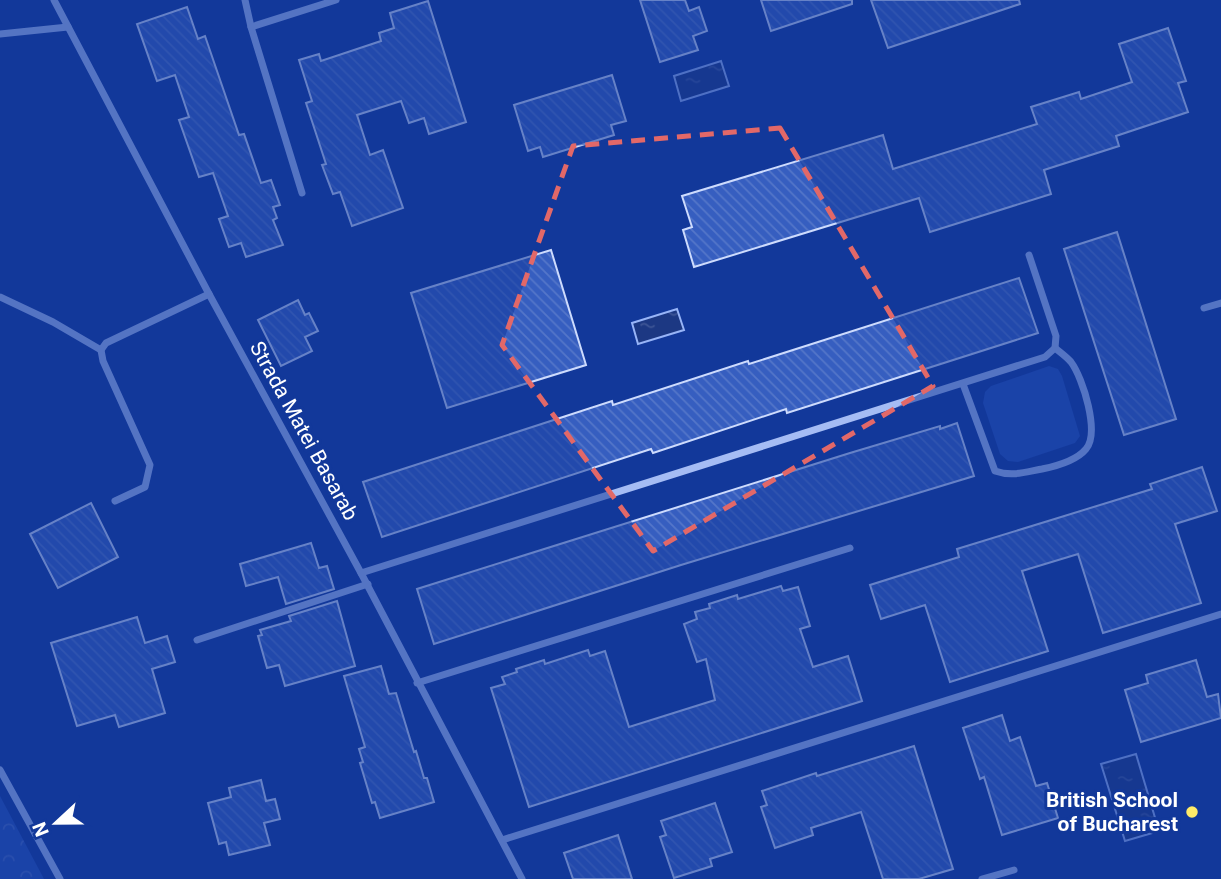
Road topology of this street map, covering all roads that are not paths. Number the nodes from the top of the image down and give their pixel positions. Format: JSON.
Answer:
{"nodes":[{"id":1,"x":54,"y":0,"type":"edge"},
{"id":2,"x":245,"y":0,"type":"edge"},
{"id":3,"x":336,"y":0,"type":"edge"},
{"id":4,"x":68,"y":27,"type":"junction"},
{"id":5,"x":251,"y":27,"type":"junction"},
{"id":6,"x":0,"y":34,"type":"edge"},
{"id":7,"x":302,"y":192,"type":"dead end"},
{"id":8,"x":1029,"y":255,"type":"dead end"},
{"id":9,"x":209,"y":294,"type":"junction"},
{"id":10,"x":0,"y":297,"type":"edge"},
{"id":11,"x":1221,"y":303,"type":"edge"},
{"id":12,"x":1204,"y":308,"type":"dead end"},
{"id":13,"x":1055,"y":348,"type":"junction"},
{"id":14,"x":101,"y":350,"type":"junction"},
{"id":15,"x":963,"y":384,"type":"junction"},
{"id":16,"x":116,"y":501,"type":"dead end"},
{"id":17,"x":850,"y":548,"type":"dead end"},
{"id":18,"x":361,"y":573,"type":"junction"},
{"id":19,"x":368,"y":584,"type":"junction"},
{"id":20,"x":1221,"y":614,"type":"edge"},
{"id":21,"x":197,"y":640,"type":"dead end"},
{"id":22,"x":418,"y":682,"type":"junction"},
{"id":23,"x":0,"y":770,"type":"edge"},
{"id":24,"x":502,"y":840,"type":"junction"},
{"id":25,"x":1014,"y":870,"type":"dead end"},
{"id":26,"x":60,"y":879,"type":"edge"},
{"id":27,"x":522,"y":879,"type":"edge"},
{"id":28,"x":982,"y":879,"type":"edge"}],
"edges":[{"from":1,"to":4,"type":"street","name":"Strada Matei Basarab"},
{"from":2,"to":5,"type":"street"},
{"from":3,"to":5,"type":"street"},
{"from":4,"to":6,"type":"street"},
{"from":4,"to":9,"type":"street","name":"Strada Matei Basarab"},
{"from":5,"to":7,"type":"street"},
{"from":8,"to":13,"type":"street"},
{"from":9,"to":14,"type":"street"},
{"from":9,"to":18,"type":"street","name":"Strada Matei Basarab"},
{"from":10,"to":14,"type":"street"},
{"from":11,"to":12,"type":"street"},
{"from":13,"to":15,"type":"street"},
{"from":13,"to":15,"type":"street"},
{"from":14,"to":16,"type":"street"},
{"from":15,"to":18,"type":"street"},
{"from":17,"to":22,"type":"street"},
{"from":18,"to":19,"type":"street","name":"Strada Matei Basarab"},
{"from":19,"to":21,"type":"street"},
{"from":19,"to":22,"type":"street","name":"Strada Matei Basarab"},
{"from":20,"to":24,"type":"street"},
{"from":22,"to":24,"type":"street","name":"Strada Matei Basarab"},
{"from":23,"to":26,"type":"street"},
{"from":24,"to":27,"type":"street","name":"Strada Matei Basarab"},
{"from":25,"to":28,"type":"street"}]}
